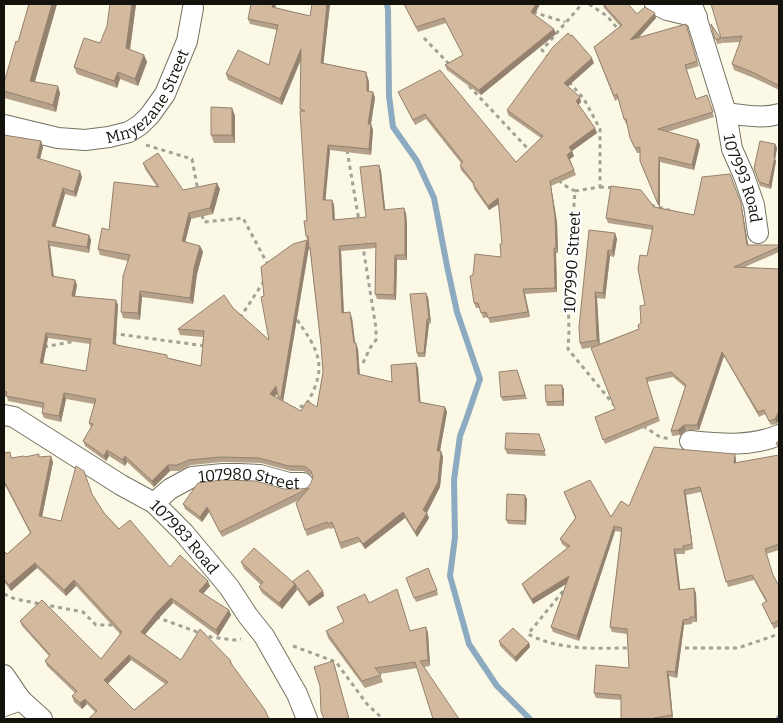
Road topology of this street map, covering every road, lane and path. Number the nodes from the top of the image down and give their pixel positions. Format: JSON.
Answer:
{"nodes":[{"id":1,"x":582,"y":4,"type":"edge"},
{"id":2,"x":589,"y":4,"type":"edge"},
{"id":3,"x":655,"y":4,"type":"edge"},
{"id":4,"x":193,"y":8,"type":"dead end"},
{"id":5,"x":526,"y":10,"type":"edge"},
{"id":6,"x":694,"y":10,"type":"edge"},
{"id":7,"x":565,"y":22,"type":"junction"},
{"id":8,"x":624,"y":31,"type":"edge"},
{"id":9,"x":424,"y":38,"type":"dead end"},
{"id":10,"x":554,"y":64,"type":"edge"},
{"id":11,"x":450,"y":66,"type":"edge"},
{"id":12,"x":566,"y":78,"type":"edge"},
{"id":13,"x":464,"y":80,"type":"edge"},
{"id":14,"x":726,"y":113,"type":"junction"},
{"id":15,"x":779,"y":114,"type":"edge"},
{"id":16,"x":4,"y":125,"type":"edge"},
{"id":17,"x":129,"y":132,"type":"junction"},
{"id":18,"x":346,"y":141,"type":"edge"},
{"id":19,"x":536,"y":156,"type":"edge"},
{"id":20,"x":556,"y":177,"type":"edge"},
{"id":21,"x":600,"y":187,"type":"junction"},
{"id":22,"x":617,"y":189,"type":"edge"},
{"id":23,"x":575,"y":191,"type":"junction"},
{"id":24,"x":199,"y":195,"type":"edge"},
{"id":25,"x":650,"y":205,"type":"edge"},
{"id":26,"x":678,"y":212,"type":"edge"},
{"id":27,"x":202,"y":213,"type":"edge"},
{"id":28,"x":360,"y":230,"type":"edge"},
{"id":29,"x":758,"y":233,"type":"dead end"},
{"id":30,"x":362,"y":240,"type":"edge"},
{"id":31,"x":271,"y":270,"type":"edge"},
{"id":32,"x":266,"y":278,"type":"edge"},
{"id":33,"x":293,"y":314,"type":"edge"},
{"id":34,"x":240,"y":319,"type":"edge"},
{"id":35,"x":108,"y":336,"type":"edge"},
{"id":36,"x":80,"y":340,"type":"edge"},
{"id":37,"x":209,"y":346,"type":"edge"},
{"id":38,"x":42,"y":347,"type":"edge"},
{"id":39,"x":354,"y":363,"type":"edge"},
{"id":40,"x":619,"y":411,"type":"edge"},
{"id":41,"x":4,"y":415,"type":"edge"},
{"id":42,"x":286,"y":416,"type":"edge"},
{"id":43,"x":635,"y":421,"type":"edge"},
{"id":44,"x":779,"y":435,"type":"edge"},
{"id":45,"x":690,"y":441,"type":"joint"},
{"id":46,"x":303,"y":483,"type":"dead end"},
{"id":47,"x":154,"y":503,"type":"junction"},
{"id":48,"x":570,"y":581,"type":"edge"},
{"id":49,"x":4,"y":594,"type":"edge"},
{"id":50,"x":151,"y":614,"type":"edge"},
{"id":51,"x":120,"y":619,"type":"edge"},
{"id":52,"x":779,"y":634,"type":"edge"},
{"id":53,"x":264,"y":636,"type":"junction"},
{"id":54,"x":639,"y":648,"type":"edge"},
{"id":55,"x":668,"y":648,"type":"edge"},
{"id":56,"x":4,"y":675,"type":"edge"},
{"id":57,"x":12,"y":703,"type":"edge"},
{"id":58,"x":42,"y":719,"type":"edge"},
{"id":59,"x":307,"y":719,"type":"edge"},
{"id":60,"x":383,"y":719,"type":"edge"}],
"edges":[{"from":1,"to":7,"type":"path"},
{"from":2,"to":8,"type":"path"},
{"from":3,"to":6,"type":"street"},
{"from":4,"to":17,"type":"street","name":"Mnyezane Street"},
{"from":5,"to":7,"type":"path"},
{"from":6,"to":14,"type":"street","name":"107993 Road"},
{"from":7,"to":10,"type":"path"},
{"from":9,"to":11,"type":"path"},
{"from":12,"to":21,"type":"path"},
{"from":13,"to":19,"type":"path"},
{"from":14,"to":15,"type":"street"},
{"from":14,"to":29,"type":"street","name":"107993 Road"},
{"from":16,"to":17,"type":"street","name":"Mnyezane Street"},
{"from":17,"to":24,"type":"path"},
{"from":18,"to":28,"type":"path"},
{"from":20,"to":23,"type":"path"},
{"from":21,"to":22,"type":"path","name":"107990 Street"},
{"from":21,"to":23,"type":"path","name":"107990 Street"},
{"from":23,"to":40,"type":"path","name":"107990 Street"},
{"from":25,"to":26,"type":"path"},
{"from":27,"to":31,"type":"path"},
{"from":30,"to":39,"type":"path"},
{"from":32,"to":34,"type":"path"},
{"from":33,"to":42,"type":"path"},
{"from":35,"to":37,"type":"path"},
{"from":36,"to":38,"type":"path"},
{"from":41,"to":47,"type":"street","name":"107983 Road"},
{"from":43,"to":45,"type":"path"},
{"from":44,"to":45,"type":"street"},
{"from":46,"to":47,"type":"street","name":"107980 Street"},
{"from":47,"to":53,"type":"street","name":"107983 Road"},
{"from":48,"to":54,"type":"path"},
{"from":49,"to":51,"type":"path"},
{"from":50,"to":53,"type":"path"},
{"from":52,"to":55,"type":"path"},
{"from":53,"to":59,"type":"street","name":"107983 Road"},
{"from":53,"to":60,"type":"path"},
{"from":56,"to":57,"type":"street"},
{"from":57,"to":58,"type":"street"}]}
